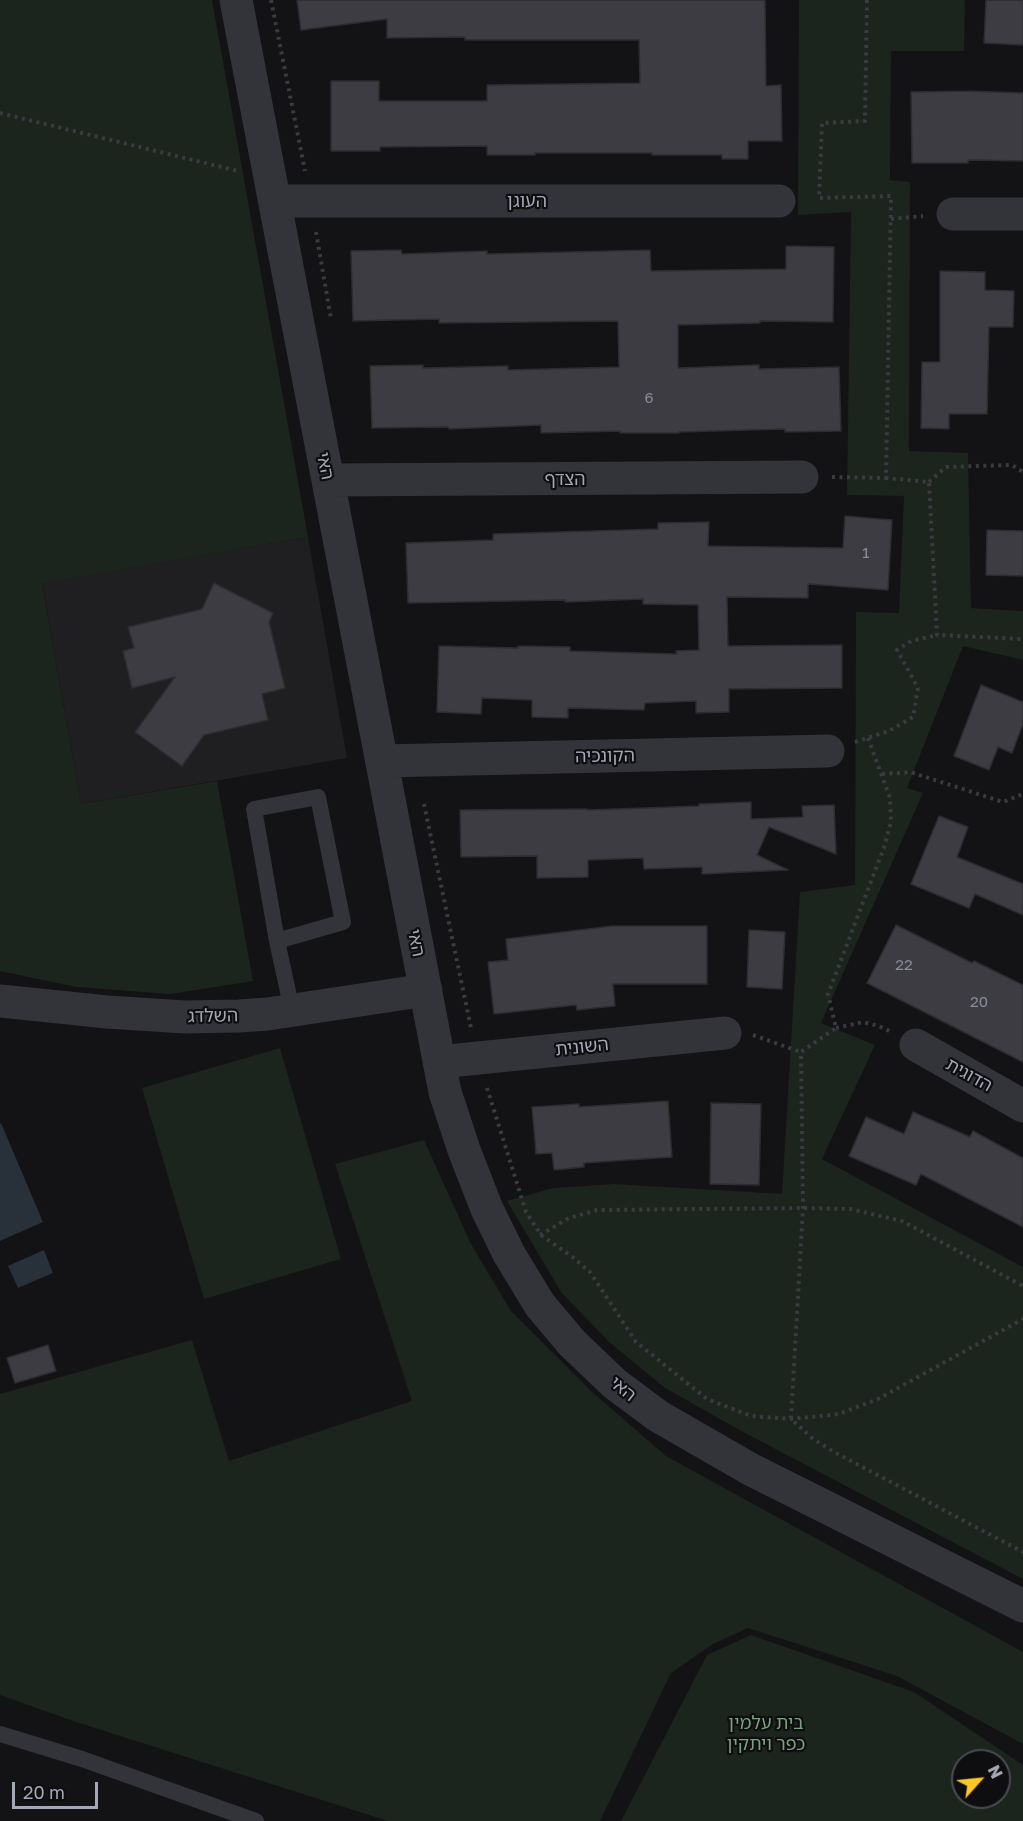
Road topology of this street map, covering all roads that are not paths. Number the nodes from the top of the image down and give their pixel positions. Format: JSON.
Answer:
{"nodes":[{"id":1,"x":236,"y":0,"type":"edge"},
{"id":2,"x":273,"y":190,"type":"junction"},
{"id":3,"x":779,"y":201,"type":"dead end"},
{"id":4,"x":953,"y":214,"type":"dead end"},
{"id":5,"x":1023,"y":214,"type":"edge"},
{"id":6,"x":802,"y":477,"type":"road end"},
{"id":7,"x":328,"y":480,"type":"junction"},
{"id":8,"x":828,"y":751,"type":"road end"},
{"id":9,"x":382,"y":761,"type":"junction"},
{"id":10,"x":277,"y":941,"type":"junction"},
{"id":11,"x":426,"y":990,"type":"junction"},
{"id":12,"x":0,"y":1001,"type":"edge"},
{"id":13,"x":292,"y":1010,"type":"junction"},
{"id":14,"x":725,"y":1033,"type":"road end"},
{"id":15,"x":916,"y":1045,"type":"road end"},
{"id":16,"x":439,"y":1062,"type":"junction"},
{"id":17,"x":1023,"y":1106,"type":"edge"},
{"id":18,"x":1023,"y":1606,"type":"edge"},
{"id":19,"x":0,"y":1734,"type":"edge"},
{"id":20,"x":256,"y":1821,"type":"edge"}],
"edges":[{"from":1,"to":2,"type":"street","name":"האי"},
{"from":2,"to":3,"type":"street","name":"העוגן"},
{"from":2,"to":7,"type":"street","name":"האי"},
{"from":4,"to":5,"type":"street"},
{"from":6,"to":7,"type":"street","name":"הצדף"},
{"from":7,"to":9,"type":"street","name":"האי"},
{"from":8,"to":9,"type":"street","name":"הקונכיה"},
{"from":9,"to":11,"type":"street","name":"האי"},
{"from":10,"to":10,"type":"lane"},
{"from":10,"to":13,"type":"lane"},
{"from":11,"to":13,"type":"street","name":"השלדג"},
{"from":11,"to":16,"type":"street","name":"האי"},
{"from":12,"to":13,"type":"street","name":"השלדג"},
{"from":14,"to":16,"type":"street","name":"השונית"},
{"from":15,"to":17,"type":"street","name":"הדוגית"},
{"from":16,"to":18,"type":"street","name":"האי"},
{"from":19,"to":20,"type":"lane"}]}
